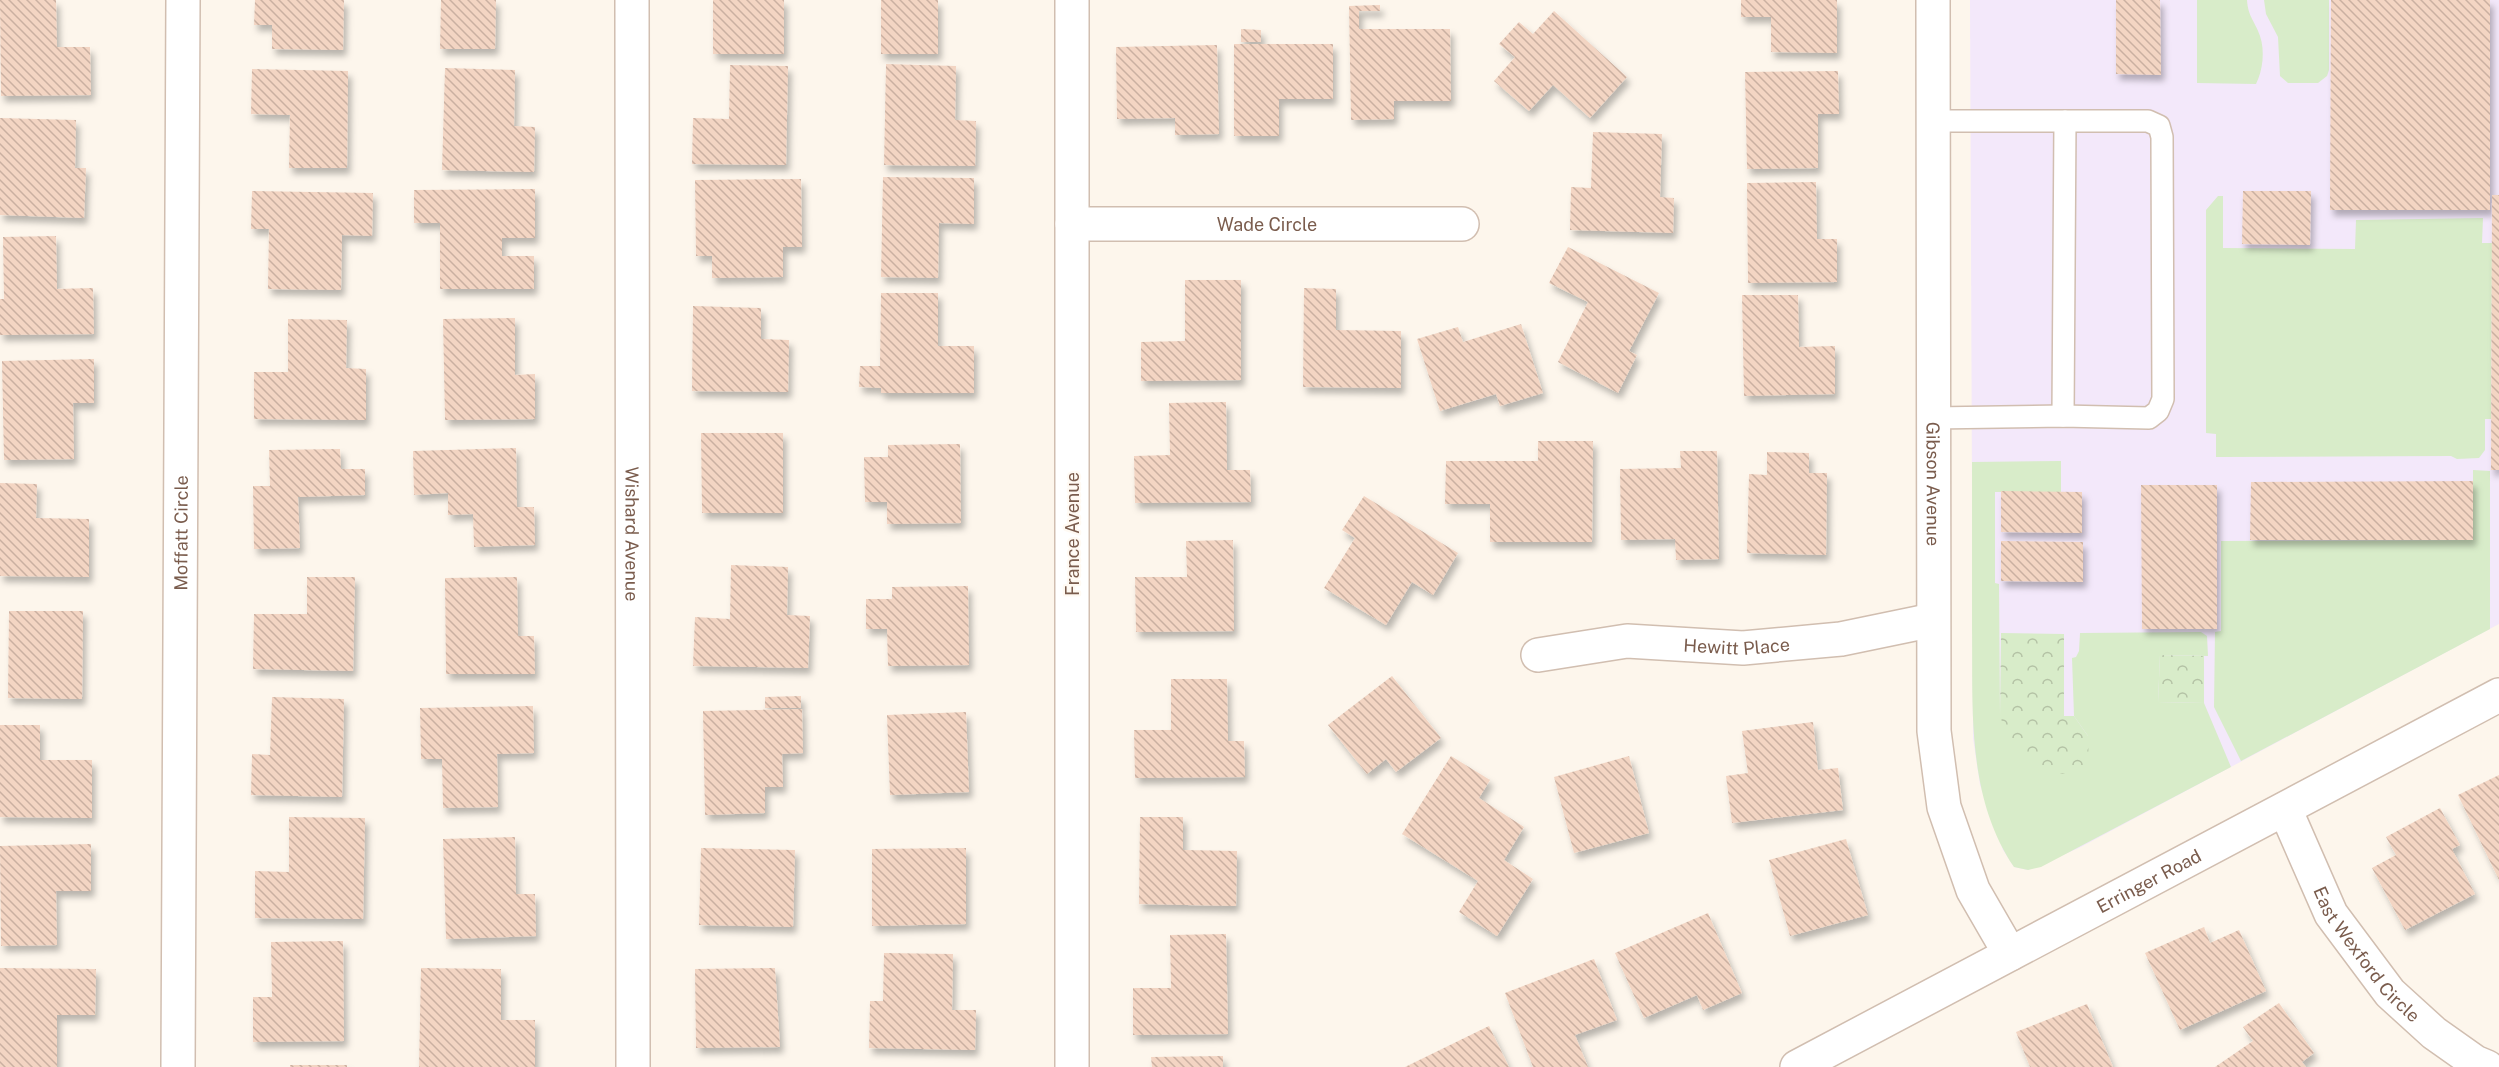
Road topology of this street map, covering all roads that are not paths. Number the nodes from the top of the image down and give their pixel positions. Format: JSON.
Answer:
{"nodes":[{"id":1,"x":183,"y":0,"type":"edge"},
{"id":2,"x":632,"y":0,"type":"edge"},
{"id":3,"x":1072,"y":0,"type":"edge"},
{"id":4,"x":1933,"y":0,"type":"edge"},
{"id":5,"x":1933,"y":121,"type":"junction"},
{"id":6,"x":2065,"y":121,"type":"junction"},
{"id":7,"x":1072,"y":224,"type":"junction"},
{"id":8,"x":1462,"y":224,"type":"dead end"},
{"id":9,"x":2063,"y":416,"type":"junction"},
{"id":10,"x":1933,"y":418,"type":"junction"},
{"id":11,"x":1933,"y":620,"type":"junction"},
{"id":12,"x":1538,"y":655,"type":"dead end"},
{"id":13,"x":2499,"y":695,"type":"edge"},
{"id":14,"x":2285,"y":809,"type":"junction"},
{"id":15,"x":2010,"y":954,"type":"junction"},
{"id":16,"x":178,"y":1067,"type":"edge"},
{"id":17,"x":633,"y":1067,"type":"edge"},
{"id":18,"x":1072,"y":1067,"type":"edge"},
{"id":19,"x":1797,"y":1067,"type":"edge"},
{"id":20,"x":2487,"y":1067,"type":"edge"}],
"edges":[{"from":1,"to":16,"type":"street","name":"Moffatt Circle"},
{"from":2,"to":17,"type":"street","name":"Wishard Avenue"},
{"from":3,"to":7,"type":"street","name":"France Avenue"},
{"from":4,"to":5,"type":"street","name":"Gibson Avenue"},
{"from":5,"to":6,"type":"lane"},
{"from":5,"to":10,"type":"street","name":"Gibson Avenue"},
{"from":6,"to":9,"type":"lane"},
{"from":6,"to":9,"type":"lane"},
{"from":7,"to":8,"type":"street","name":"Wade Circle"},
{"from":7,"to":18,"type":"street","name":"France Avenue"},
{"from":9,"to":10,"type":"lane"},
{"from":10,"to":11,"type":"street","name":"Gibson Avenue"},
{"from":11,"to":12,"type":"street","name":"Hewitt Place"},
{"from":11,"to":15,"type":"street","name":"Gibson Avenue"},
{"from":13,"to":14,"type":"street","name":"Erringer Road"},
{"from":14,"to":15,"type":"street","name":"Erringer Road"},
{"from":14,"to":20,"type":"street","name":"East Wexford Circle"},
{"from":15,"to":19,"type":"street","name":"Erringer Road"}]}
